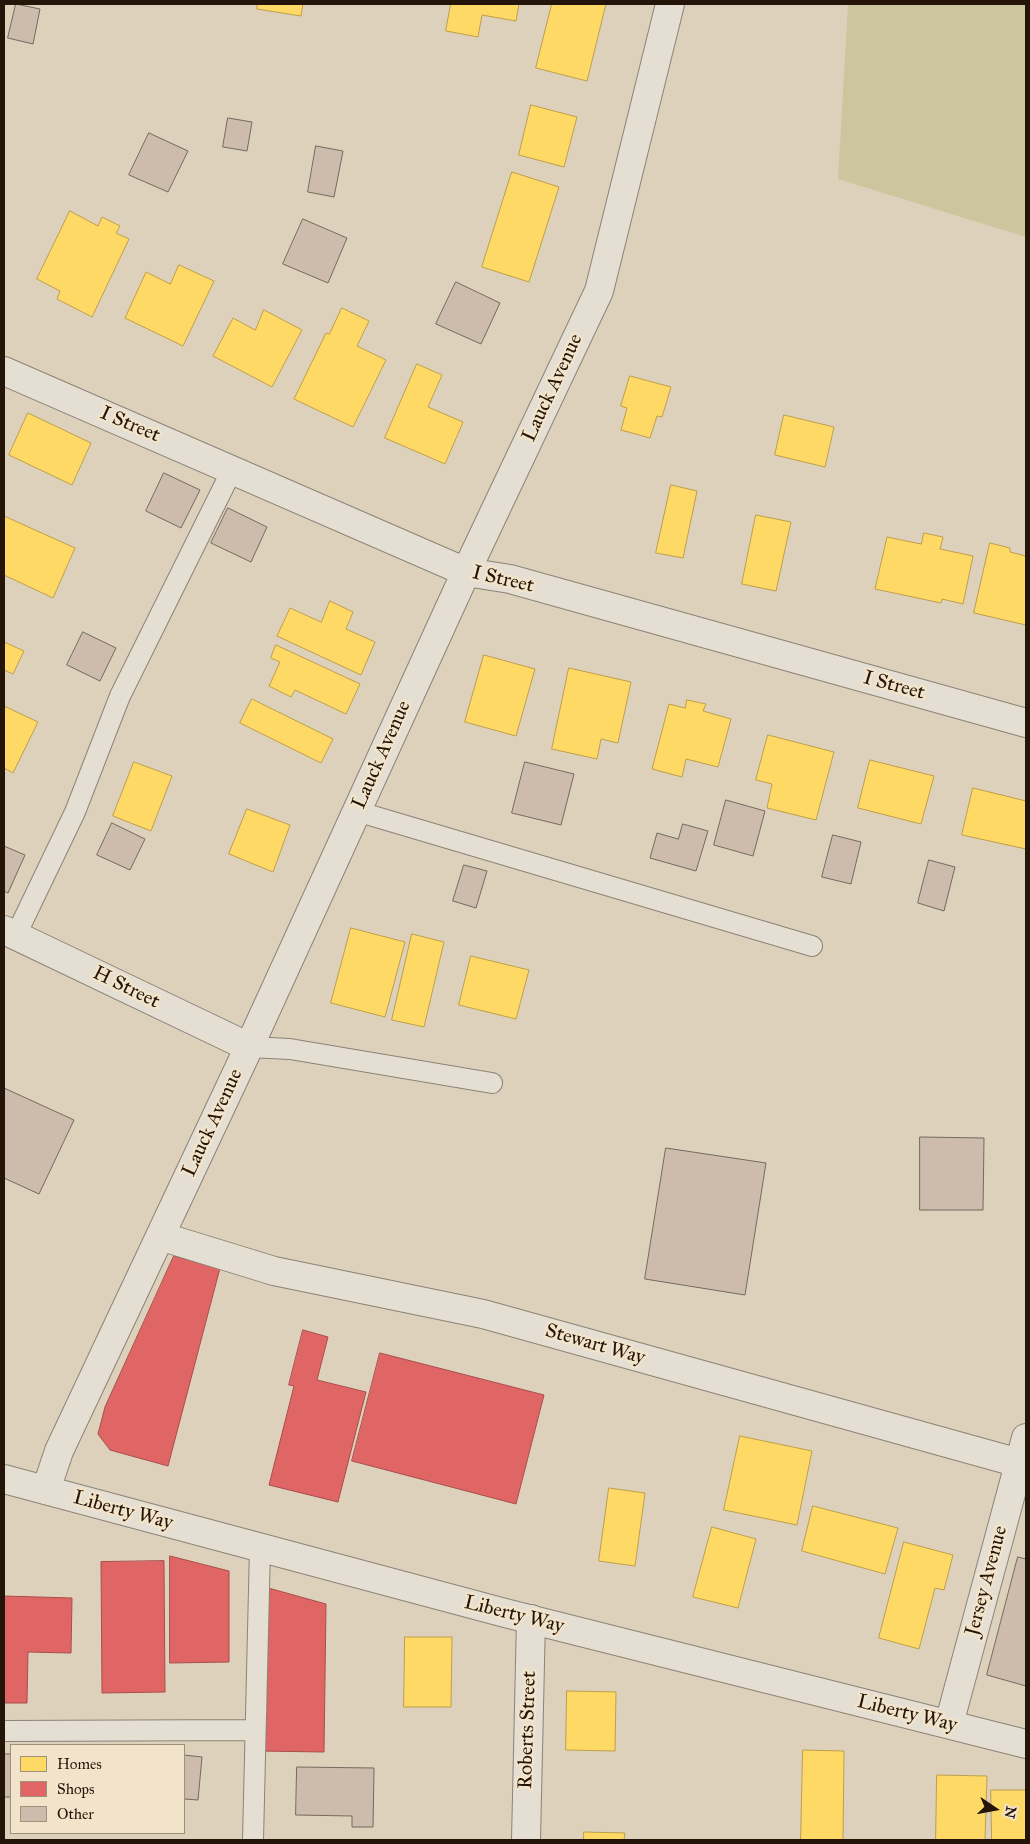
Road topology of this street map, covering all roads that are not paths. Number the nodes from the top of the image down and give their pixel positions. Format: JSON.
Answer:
{"nodes":[{"id":1,"x":670,"y":4,"type":"edge"},
{"id":2,"x":4,"y":371,"type":"edge"},
{"id":3,"x":232,"y":470,"type":"junction"},
{"id":4,"x":466,"y":572,"type":"junction"},
{"id":5,"x":1026,"y":723,"type":"edge"},
{"id":6,"x":356,"y":811,"type":"junction"},
{"id":7,"x":10,"y":932,"type":"edge"},
{"id":8,"x":812,"y":946,"type":"dead end"},
{"id":9,"x":249,"y":1047,"type":"junction"},
{"id":10,"x":492,"y":1083,"type":"dead end"},
{"id":11,"x":160,"y":1236,"type":"junction"},
{"id":12,"x":1026,"y":1438,"type":"edge"},
{"id":13,"x":1023,"y":1464,"type":"edge"},
{"id":14,"x":4,"y":1479,"type":"edge"},
{"id":15,"x":46,"y":1490,"type":"junction"},
{"id":16,"x":260,"y":1548,"type":"junction"},
{"id":17,"x":531,"y":1619,"type":"junction"},
{"id":18,"x":949,"y":1724,"type":"junction"},
{"id":19,"x":255,"y":1730,"type":"junction"},
{"id":20,"x":4,"y":1731,"type":"edge"},
{"id":21,"x":1026,"y":1744,"type":"edge"},
{"id":22,"x":253,"y":1840,"type":"edge"},
{"id":23,"x":526,"y":1840,"type":"edge"}],
"edges":[{"from":1,"to":4,"type":"street","name":"Lauck Avenue"},
{"from":2,"to":3,"type":"street","name":"I Street"},
{"from":3,"to":4,"type":"street","name":"I Street"},
{"from":3,"to":7,"type":"lane"},
{"from":4,"to":5,"type":"street","name":"I Street"},
{"from":4,"to":6,"type":"street","name":"Lauck Avenue"},
{"from":6,"to":8,"type":"lane"},
{"from":6,"to":9,"type":"street","name":"Lauck Avenue"},
{"from":7,"to":9,"type":"street","name":"H Street"},
{"from":9,"to":10,"type":"lane"},
{"from":9,"to":11,"type":"street","name":"Lauck Avenue"},
{"from":11,"to":13,"type":"street","name":"Stewart Way"},
{"from":11,"to":15,"type":"street","name":"Lauck Avenue"},
{"from":12,"to":13,"type":"street","name":"Jersey Avenue"},
{"from":13,"to":18,"type":"street","name":"Jersey Avenue"},
{"from":14,"to":15,"type":"street","name":"Liberty Way"},
{"from":15,"to":16,"type":"street","name":"Liberty Way"},
{"from":16,"to":17,"type":"street","name":"Liberty Way"},
{"from":16,"to":19,"type":"lane"},
{"from":17,"to":18,"type":"street","name":"Liberty Way"},
{"from":17,"to":23,"type":"street","name":"Roberts Street"},
{"from":18,"to":21,"type":"street","name":"Liberty Way"},
{"from":19,"to":20,"type":"lane"},
{"from":19,"to":22,"type":"lane"}]}
